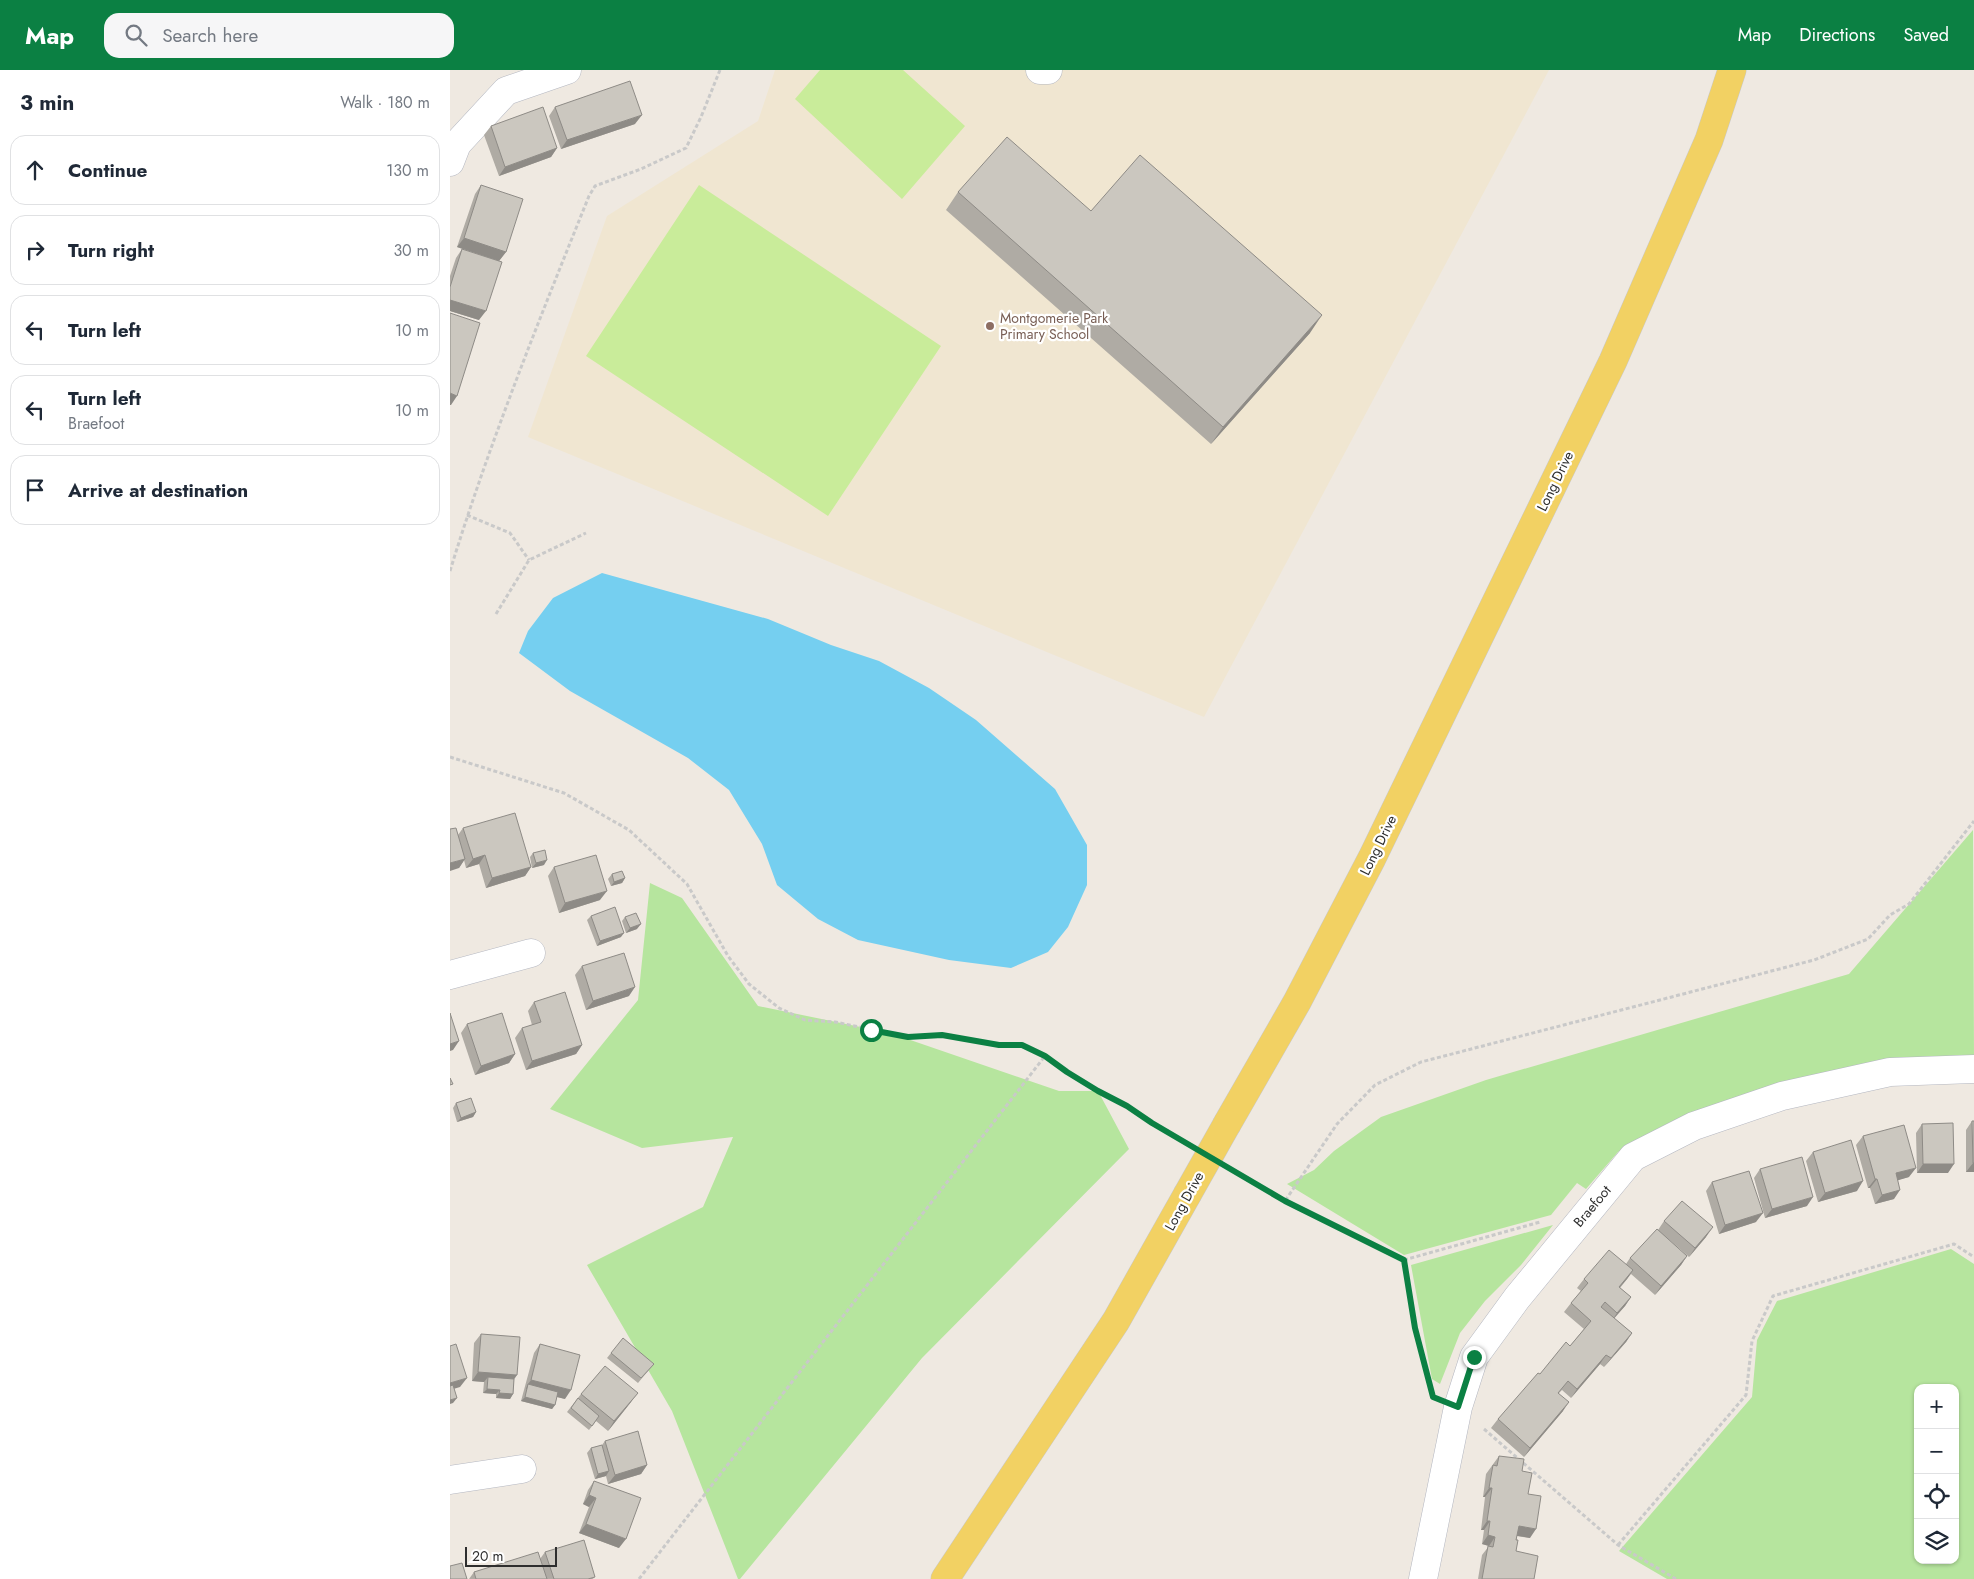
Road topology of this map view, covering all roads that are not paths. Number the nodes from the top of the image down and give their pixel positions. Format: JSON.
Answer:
{"nodes":[{"id":1,"x":567,"y":70,"type":"edge"},
{"id":2,"x":1040,"y":70,"type":"edge"},
{"id":3,"x":1048,"y":70,"type":"edge"},
{"id":4,"x":1732,"y":70,"type":"edge"},
{"id":5,"x":450,"y":162,"type":"edge"},
{"id":6,"x":531,"y":952,"type":"dead end"},
{"id":7,"x":450,"y":976,"type":"edge"},
{"id":8,"x":1974,"y":1069,"type":"edge"},
{"id":9,"x":522,"y":1469,"type":"dead end"},
{"id":10,"x":450,"y":1480,"type":"edge"},
{"id":11,"x":945,"y":1579,"type":"edge"},
{"id":12,"x":1423,"y":1579,"type":"edge"}],
"edges":[{"from":1,"to":5,"type":"street"},
{"from":2,"to":3,"type":"street"},
{"from":4,"to":11,"type":"main road","name":"Long Drive","bridge":true},
{"from":6,"to":7,"type":"street"},
{"from":8,"to":12,"type":"street","name":"Braefoot"},
{"from":9,"to":10,"type":"street"}]}
